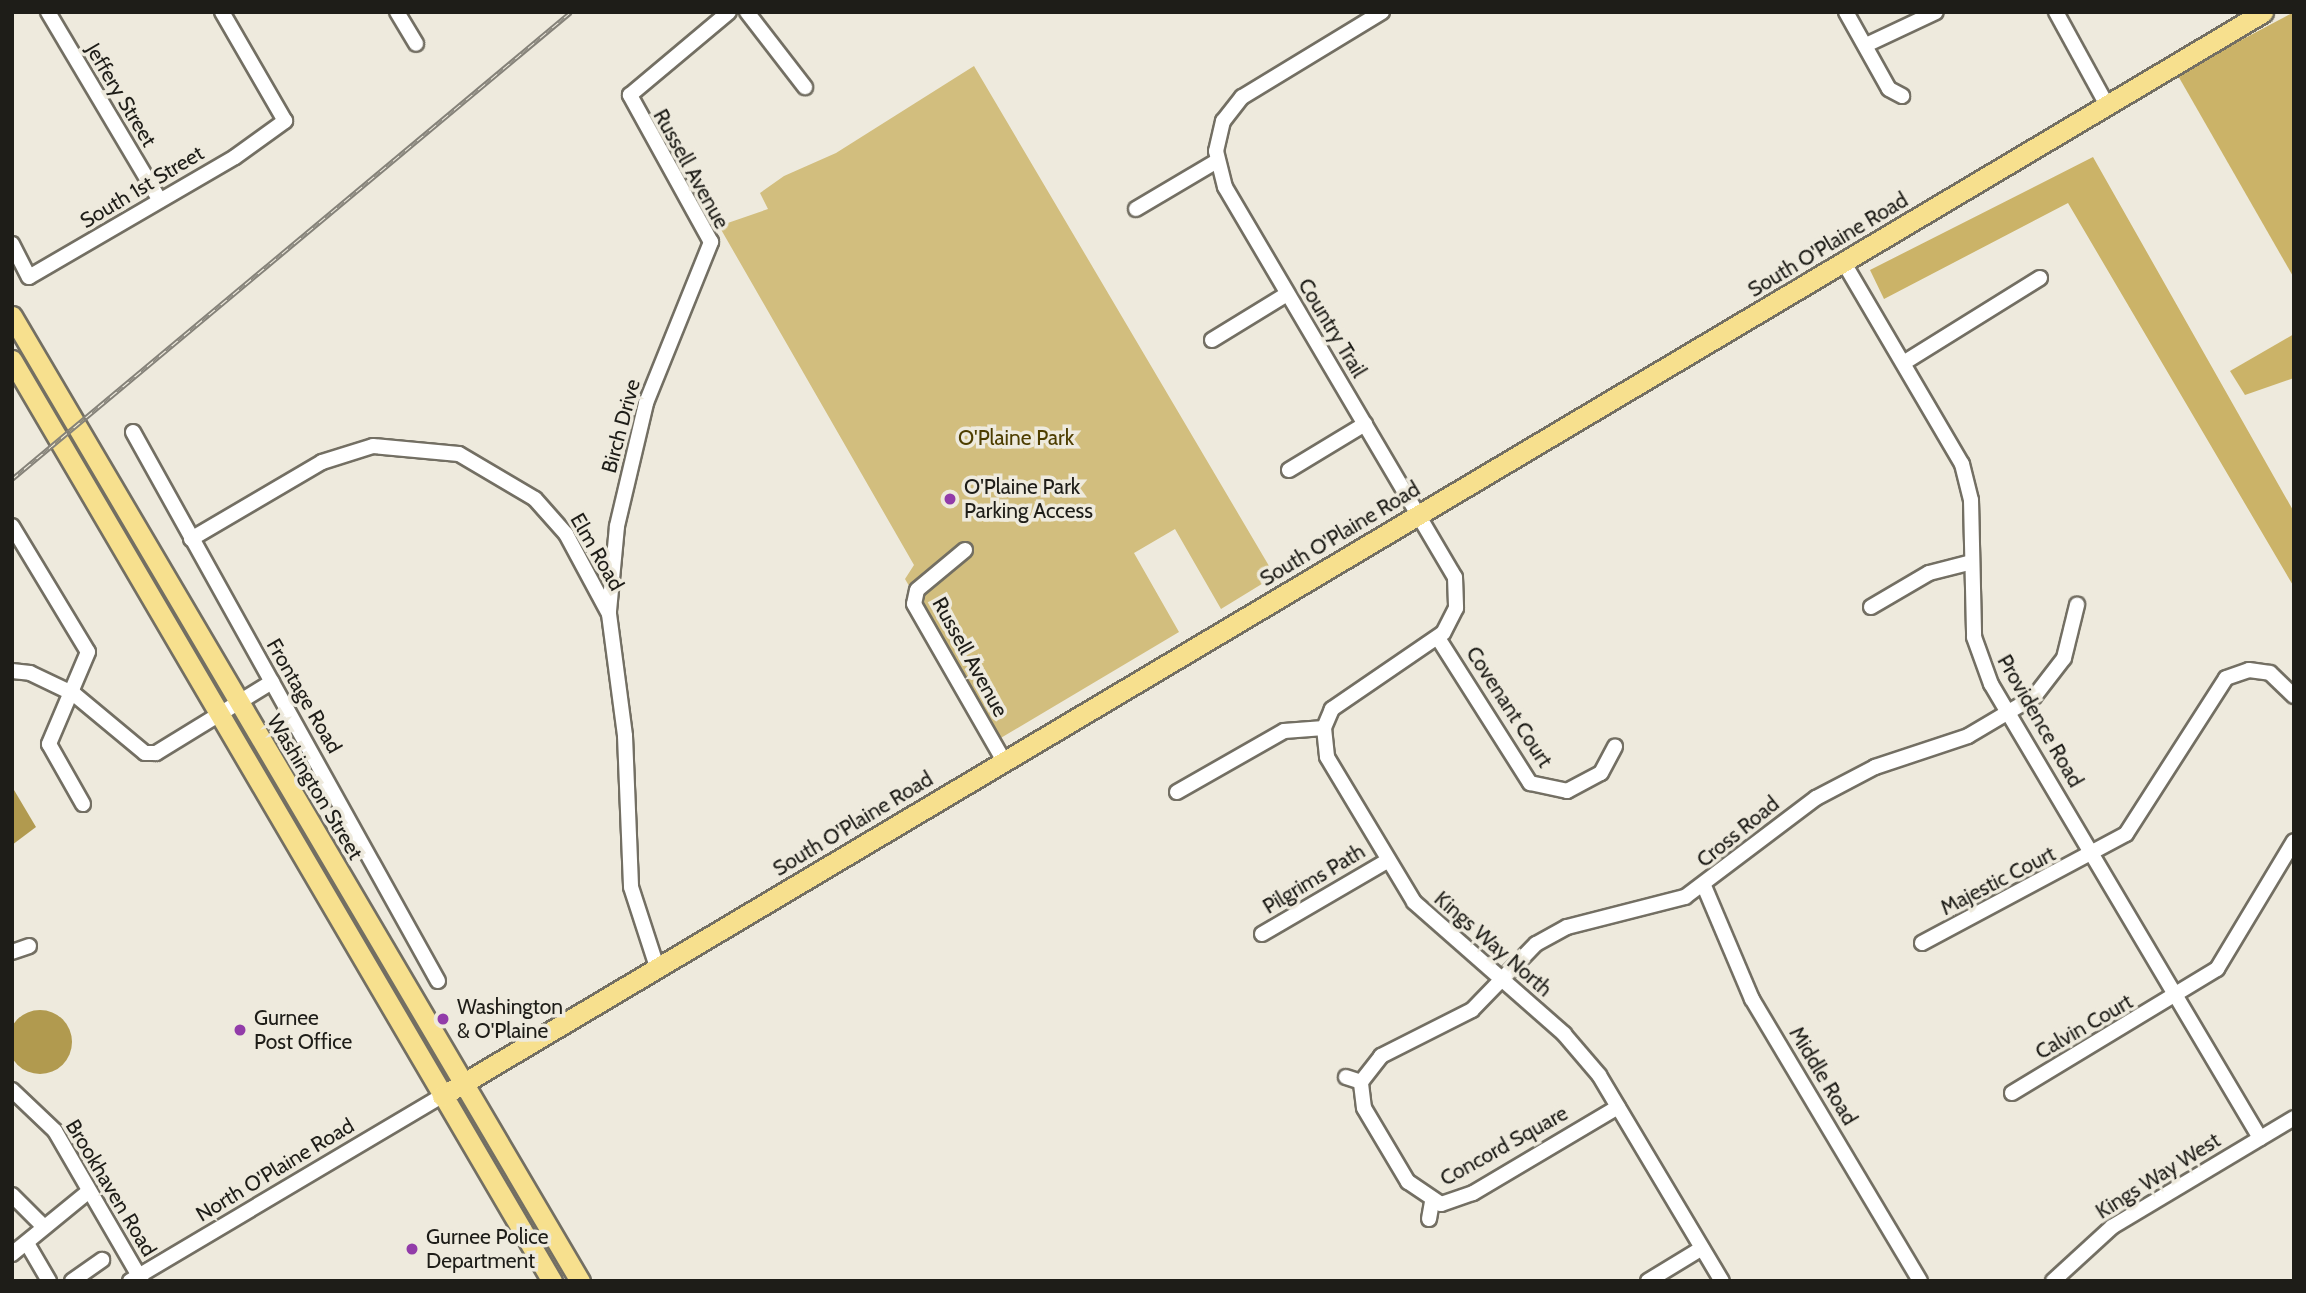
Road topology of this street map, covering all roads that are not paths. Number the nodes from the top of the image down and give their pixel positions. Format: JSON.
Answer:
{"nodes":[{"id":1,"x":48,"y":12,"type":"edge"},
{"id":2,"x":222,"y":12,"type":"edge"},
{"id":3,"x":397,"y":12,"type":"edge"},
{"id":4,"x":729,"y":12,"type":"edge"},
{"id":5,"x":747,"y":12,"type":"edge"},
{"id":6,"x":1382,"y":12,"type":"edge"},
{"id":7,"x":1846,"y":12,"type":"edge"},
{"id":8,"x":1936,"y":12,"type":"edge"},
{"id":9,"x":2056,"y":12,"type":"edge"},
{"id":10,"x":2263,"y":12,"type":"edge"},
{"id":11,"x":1362,"y":17,"type":"edge"},
{"id":12,"x":416,"y":44,"type":"dead end"},
{"id":13,"x":1866,"y":45,"type":"junction"},
{"id":14,"x":805,"y":87,"type":"dead end"},
{"id":15,"x":1902,"y":96,"type":"dead end"},
{"id":16,"x":2107,"y":105,"type":"junction"},
{"id":17,"x":1217,"y":161,"type":"junction"},
{"id":18,"x":159,"y":199,"type":"junction"},
{"id":19,"x":1136,"y":209,"type":"dead end"},
{"id":20,"x":12,"y":244,"type":"edge"},
{"id":21,"x":705,"y":256,"type":"joint"},
{"id":22,"x":1844,"y":263,"type":"junction"},
{"id":23,"x":2040,"y":278,"type":"dead end"},
{"id":24,"x":1287,"y":294,"type":"junction"},
{"id":25,"x":12,"y":316,"type":"edge"},
{"id":26,"x":1212,"y":340,"type":"dead end"},
{"id":27,"x":12,"y":360,"type":"edge"},
{"id":28,"x":1905,"y":362,"type":"junction"},
{"id":29,"x":1365,"y":424,"type":"junction"},
{"id":30,"x":133,"y":432,"type":"dead end"},
{"id":31,"x":1289,"y":470,"type":"dead end"},
{"id":32,"x":1418,"y":514,"type":"junction"},
{"id":33,"x":12,"y":526,"type":"edge"},
{"id":34,"x":191,"y":539,"type":"junction"},
{"id":35,"x":965,"y":550,"type":"dead end"},
{"id":36,"x":1972,"y":562,"type":"junction"},
{"id":37,"x":2077,"y":605,"type":"dead end"},
{"id":38,"x":1871,"y":607,"type":"dead end"},
{"id":39,"x":609,"y":614,"type":"junction"},
{"id":40,"x":1438,"y":638,"type":"junction"},
{"id":41,"x":12,"y":671,"type":"edge"},
{"id":42,"x":272,"y":682,"type":"junction"},
{"id":43,"x":74,"y":694,"type":"junction"},
{"id":44,"x":2294,"y":696,"type":"edge"},
{"id":45,"x":238,"y":702,"type":"junction"},
{"id":46,"x":220,"y":713,"type":"junction"},
{"id":47,"x":2008,"y":714,"type":"junction"},
{"id":48,"x":1324,"y":728,"type":"junction"},
{"id":49,"x":1615,"y":747,"type":"dead end"},
{"id":50,"x":1004,"y":761,"type":"junction"},
{"id":51,"x":1177,"y":793,"type":"dead end"},
{"id":52,"x":83,"y":804,"type":"dead end"},
{"id":53,"x":2294,"y":841,"type":"edge"},
{"id":54,"x":2093,"y":854,"type":"junction"},
{"id":55,"x":1387,"y":861,"type":"junction"},
{"id":56,"x":1704,"y":886,"type":"junction"},
{"id":57,"x":1262,"y":934,"type":"dead end"},
{"id":58,"x":1922,"y":943,"type":"dead end"},
{"id":59,"x":29,"y":946,"type":"dead end"},
{"id":60,"x":12,"y":952,"type":"edge"},
{"id":61,"x":657,"y":967,"type":"junction"},
{"id":62,"x":439,"y":981,"type":"dead end"},
{"id":63,"x":1500,"y":981,"type":"junction"},
{"id":64,"x":2177,"y":996,"type":"junction"},
{"id":65,"x":1346,"y":1077,"type":"dead end"},
{"id":66,"x":1361,"y":1082,"type":"junction"},
{"id":67,"x":464,"y":1083,"type":"junction"},
{"id":68,"x":12,"y":1090,"type":"edge"},
{"id":69,"x":2012,"y":1093,"type":"dead end"},
{"id":70,"x":442,"y":1096,"type":"junction"},
{"id":71,"x":1618,"y":1107,"type":"junction"},
{"id":72,"x":2294,"y":1118,"type":"edge"},
{"id":73,"x":2260,"y":1138,"type":"junction"},
{"id":74,"x":89,"y":1191,"type":"junction"},
{"id":75,"x":12,"y":1195,"type":"edge"},
{"id":76,"x":1432,"y":1202,"type":"junction"},
{"id":77,"x":1429,"y":1219,"type":"dead end"},
{"id":78,"x":44,"y":1227,"type":"junction"},
{"id":79,"x":28,"y":1245,"type":"junction"},
{"id":80,"x":1702,"y":1248,"type":"junction"},
{"id":81,"x":12,"y":1254,"type":"edge"},
{"id":82,"x":102,"y":1260,"type":"dead end"},
{"id":83,"x":137,"y":1279,"type":"edge"},
{"id":84,"x":49,"y":1281,"type":"edge"},
{"id":85,"x":72,"y":1281,"type":"edge"},
{"id":86,"x":552,"y":1281,"type":"edge"},
{"id":87,"x":580,"y":1281,"type":"edge"},
{"id":88,"x":1647,"y":1281,"type":"edge"},
{"id":89,"x":1722,"y":1281,"type":"edge"},
{"id":90,"x":1920,"y":1281,"type":"edge"},
{"id":91,"x":2053,"y":1281,"type":"edge"}],
"edges":[{"from":1,"to":18,"type":"street","name":"Jeffery Street"},
{"from":2,"to":18,"type":"street","name":"South 1st Street"},
{"from":3,"to":12,"type":"street"},
{"from":4,"to":21,"type":"street","name":"Russell Avenue"},
{"from":5,"to":14,"type":"street"},
{"from":6,"to":11,"type":"street"},
{"from":7,"to":13,"type":"street"},
{"from":8,"to":13,"type":"street"},
{"from":9,"to":16,"type":"street"},
{"from":10,"to":16,"type":"main road","name":"South O'Plaine Road"},
{"from":11,"to":17,"type":"street"},
{"from":13,"to":15,"type":"street"},
{"from":16,"to":22,"type":"main road","name":"South O'Plaine Road"},
{"from":17,"to":19,"type":"street"},
{"from":17,"to":24,"type":"street","name":"Country Trail"},
{"from":18,"to":20,"type":"street","name":"South 1st Street"},
{"from":21,"to":39,"type":"street","name":"Birch Drive"},
{"from":22,"to":28,"type":"street","name":"Providence Road"},
{"from":22,"to":32,"type":"main road","name":"South O'Plaine Road"},
{"from":23,"to":28,"type":"street"},
{"from":24,"to":26,"type":"street"},
{"from":24,"to":29,"type":"street","name":"Country Trail"},
{"from":25,"to":45,"type":"main road","name":"Washington Street"},
{"from":27,"to":46,"type":"main road"},
{"from":28,"to":36,"type":"street","name":"Providence Road"},
{"from":29,"to":31,"type":"street"},
{"from":29,"to":32,"type":"street","name":"Country Trail"},
{"from":30,"to":34,"type":"street","name":"Frontage Road"},
{"from":32,"to":40,"type":"street"},
{"from":32,"to":50,"type":"main road","name":"South O'Plaine Road"},
{"from":33,"to":43,"type":"street"},
{"from":34,"to":39,"type":"street","name":"Elm Road"},
{"from":34,"to":42,"type":"street","name":"Frontage Road"},
{"from":35,"to":50,"type":"street","name":"Russell Avenue"},
{"from":36,"to":38,"type":"street"},
{"from":36,"to":47,"type":"street","name":"Providence Road"},
{"from":37,"to":47,"type":"street","name":"Cross Road"},
{"from":39,"to":61,"type":"street","name":"Elm Road"},
{"from":40,"to":48,"type":"street"},
{"from":40,"to":49,"type":"street","name":"Covenant Court"},
{"from":41,"to":43,"type":"street"},
{"from":42,"to":45,"type":"street"},
{"from":42,"to":62,"type":"street","name":"Frontage Road"},
{"from":43,"to":46,"type":"street"},
{"from":43,"to":52,"type":"street"},
{"from":44,"to":54,"type":"street","name":"Majestic Court"},
{"from":45,"to":46,"type":"street"},
{"from":45,"to":67,"type":"main road","name":"Washington Street"},
{"from":46,"to":70,"type":"main road"},
{"from":47,"to":54,"type":"street","name":"Providence Road"},
{"from":47,"to":56,"type":"street","name":"Cross Road"},
{"from":48,"to":51,"type":"street"},
{"from":48,"to":55,"type":"street","name":"Kings Way North"},
{"from":50,"to":61,"type":"main road","name":"South O'Plaine Road"},
{"from":53,"to":64,"type":"street","name":"Calvin Court"},
{"from":54,"to":58,"type":"street","name":"Majestic Court"},
{"from":54,"to":64,"type":"street","name":"Providence Road"},
{"from":55,"to":57,"type":"street","name":"Pilgrims Path"},
{"from":55,"to":63,"type":"street","name":"Kings Way North"},
{"from":56,"to":63,"type":"street","name":"Cross Road"},
{"from":56,"to":90,"type":"street","name":"Middle Road"},
{"from":59,"to":60,"type":"street"},
{"from":61,"to":67,"type":"main road","name":"South O'Plaine Road"},
{"from":63,"to":66,"type":"street"},
{"from":63,"to":71,"type":"street","name":"Kings Way North"},
{"from":64,"to":69,"type":"street","name":"Calvin Court"},
{"from":64,"to":73,"type":"street","name":"Providence Road"},
{"from":65,"to":66,"type":"street"},
{"from":66,"to":76,"type":"street","name":"Concord Square"},
{"from":67,"to":70,"type":"main road","name":"South O'Plaine Road"},
{"from":67,"to":87,"type":"main road","name":"Washington Street"},
{"from":68,"to":74,"type":"street","name":"Brookhaven Road"},
{"from":70,"to":83,"type":"street","name":"North O'Plaine Road"},
{"from":70,"to":86,"type":"main road"},
{"from":71,"to":76,"type":"street","name":"Concord Square"},
{"from":71,"to":80,"type":"street","name":"Kings Way North"},
{"from":72,"to":73,"type":"street","name":"Kings Way West"},
{"from":73,"to":91,"type":"street","name":"Kings Way West"},
{"from":74,"to":78,"type":"street"},
{"from":74,"to":83,"type":"street","name":"Brookhaven Road"},
{"from":75,"to":78,"type":"street"},
{"from":76,"to":77,"type":"street"},
{"from":78,"to":79,"type":"street"},
{"from":79,"to":81,"type":"street"},
{"from":79,"to":84,"type":"street"},
{"from":80,"to":88,"type":"street"},
{"from":80,"to":89,"type":"street","name":"Kings Way North"},
{"from":82,"to":85,"type":"street"}]}
